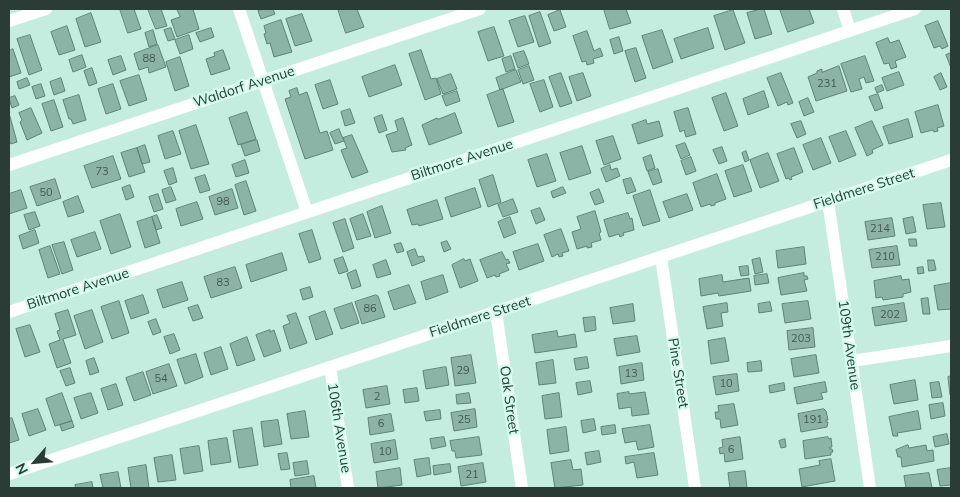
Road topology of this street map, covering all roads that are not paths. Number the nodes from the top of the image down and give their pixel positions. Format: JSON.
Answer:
{"nodes":[{"id":1,"x":46,"y":9,"type":"edge"},
{"id":2,"x":239,"y":9,"type":"edge"},
{"id":3,"x":480,"y":9,"type":"edge"},
{"id":4,"x":843,"y":9,"type":"edge"},
{"id":5,"x":915,"y":9,"type":"edge"},
{"id":6,"x":9,"y":22,"type":"edge"},
{"id":7,"x":850,"y":30,"type":"junction"},
{"id":8,"x":263,"y":81,"type":"junction"},
{"id":9,"x":951,"y":160,"type":"edge"},
{"id":10,"x":9,"y":165,"type":"edge"},
{"id":11,"x":828,"y":201,"type":"junction"},
{"id":12,"x":307,"y":212,"type":"junction"},
{"id":13,"x":661,"y":258,"type":"junction"},
{"id":14,"x":9,"y":312,"type":"edge"},
{"id":15,"x":496,"y":312,"type":"junction"},
{"id":16,"x":951,"y":346,"type":"edge"},
{"id":17,"x":852,"y":361,"type":"junction"},
{"id":18,"x":330,"y":367,"type":"junction"},
{"id":19,"x":9,"y":474,"type":"edge"},
{"id":20,"x":348,"y":488,"type":"edge"},
{"id":21,"x":522,"y":488,"type":"edge"},
{"id":22,"x":695,"y":488,"type":"edge"},
{"id":23,"x":870,"y":488,"type":"edge"}],
"edges":[{"from":1,"to":6,"type":"street"},
{"from":2,"to":8,"type":"street"},
{"from":3,"to":8,"type":"street","name":"Waldorf Avenue"},
{"from":4,"to":7,"type":"street"},
{"from":5,"to":7,"type":"street","name":"Biltmore Avenue"},
{"from":7,"to":12,"type":"street","name":"Biltmore Avenue"},
{"from":8,"to":10,"type":"street","name":"Waldorf Avenue"},
{"from":8,"to":12,"type":"street"},
{"from":9,"to":11,"type":"street","name":"Fieldmere Street"},
{"from":11,"to":13,"type":"street","name":"Fieldmere Street"},
{"from":11,"to":17,"type":"street","name":"109th Avenue"},
{"from":12,"to":14,"type":"street","name":"Biltmore Avenue"},
{"from":13,"to":15,"type":"street","name":"Fieldmere Street"},
{"from":13,"to":22,"type":"street","name":"Pine Street"},
{"from":15,"to":18,"type":"street","name":"Fieldmere Street"},
{"from":15,"to":21,"type":"street","name":"Oak Street"},
{"from":16,"to":17,"type":"street"},
{"from":17,"to":23,"type":"street","name":"109th Avenue"},
{"from":18,"to":19,"type":"street","name":"Fieldmere Street"},
{"from":18,"to":20,"type":"street","name":"106th Avenue"}]}
